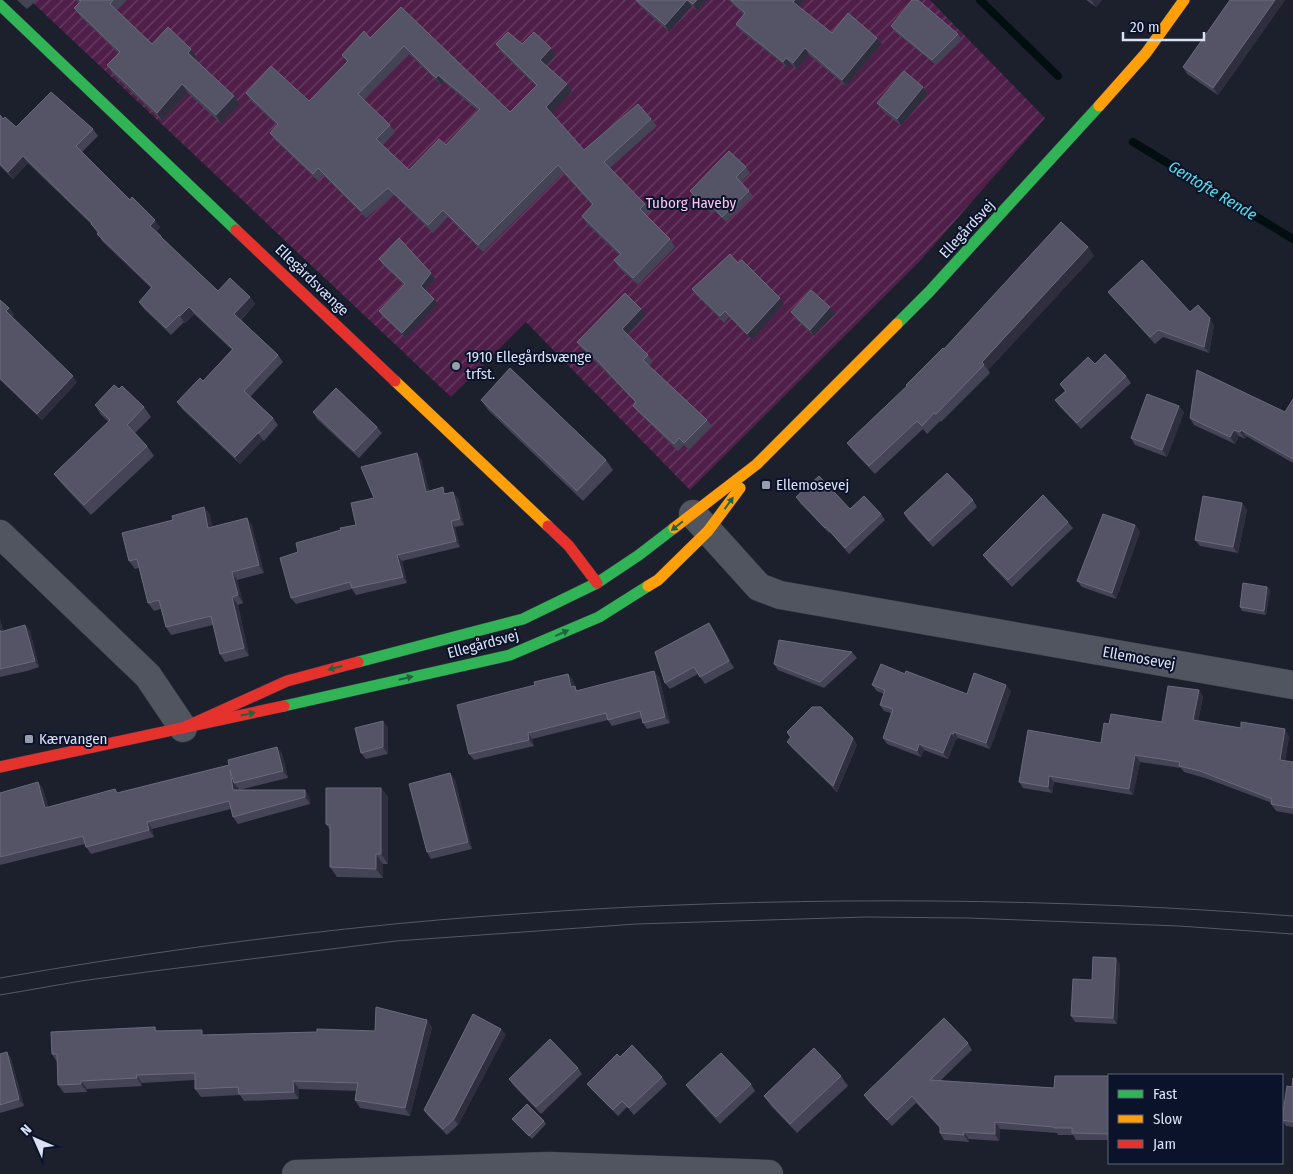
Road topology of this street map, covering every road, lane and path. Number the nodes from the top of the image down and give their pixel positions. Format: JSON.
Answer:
{"nodes":[{"id":1,"x":1184,"y":0,"type":"edge"},
{"id":2,"x":0,"y":5,"type":"edge"},
{"id":3,"x":757,"y":464,"type":"junction"},
{"id":4,"x":700,"y":522,"type":"junction"},
{"id":5,"x":0,"y":534,"type":"edge"},
{"id":6,"x":596,"y":583,"type":"junction"},
{"id":7,"x":1293,"y":685,"type":"edge"},
{"id":8,"x":183,"y":728,"type":"junction"},
{"id":9,"x":0,"y":767,"type":"edge"},
{"id":10,"x":549,"y":1170,"type":"edge"},
{"id":11,"x":296,"y":1174,"type":"edge"},
{"id":12,"x":768,"y":1174,"type":"edge"}],
"edges":[{"from":1,"to":3,"type":"street","name":"Ellegårdsvej"},
{"from":2,"to":6,"type":"street","name":"Ellegårdsvænge"},
{"from":3,"to":4,"type":"street","name":"Ellegårdsvej"},
{"from":4,"to":3,"type":"street","name":"Ellegårdsvej","one_way":true},
{"from":4,"to":6,"type":"street","name":"Ellegårdsvej","one_way":true},
{"from":4,"to":7,"type":"street","name":"Ellemosevej"},
{"from":8,"to":4,"type":"street","name":"Ellegårdsvej","one_way":true},
{"from":5,"to":8,"type":"street"},
{"from":6,"to":8,"type":"street","name":"Ellegårdsvej","one_way":true},
{"from":8,"to":9,"type":"street","name":"Ellegårdsvej"},
{"from":10,"to":11,"type":"street"},
{"from":10,"to":12,"type":"street"}]}
